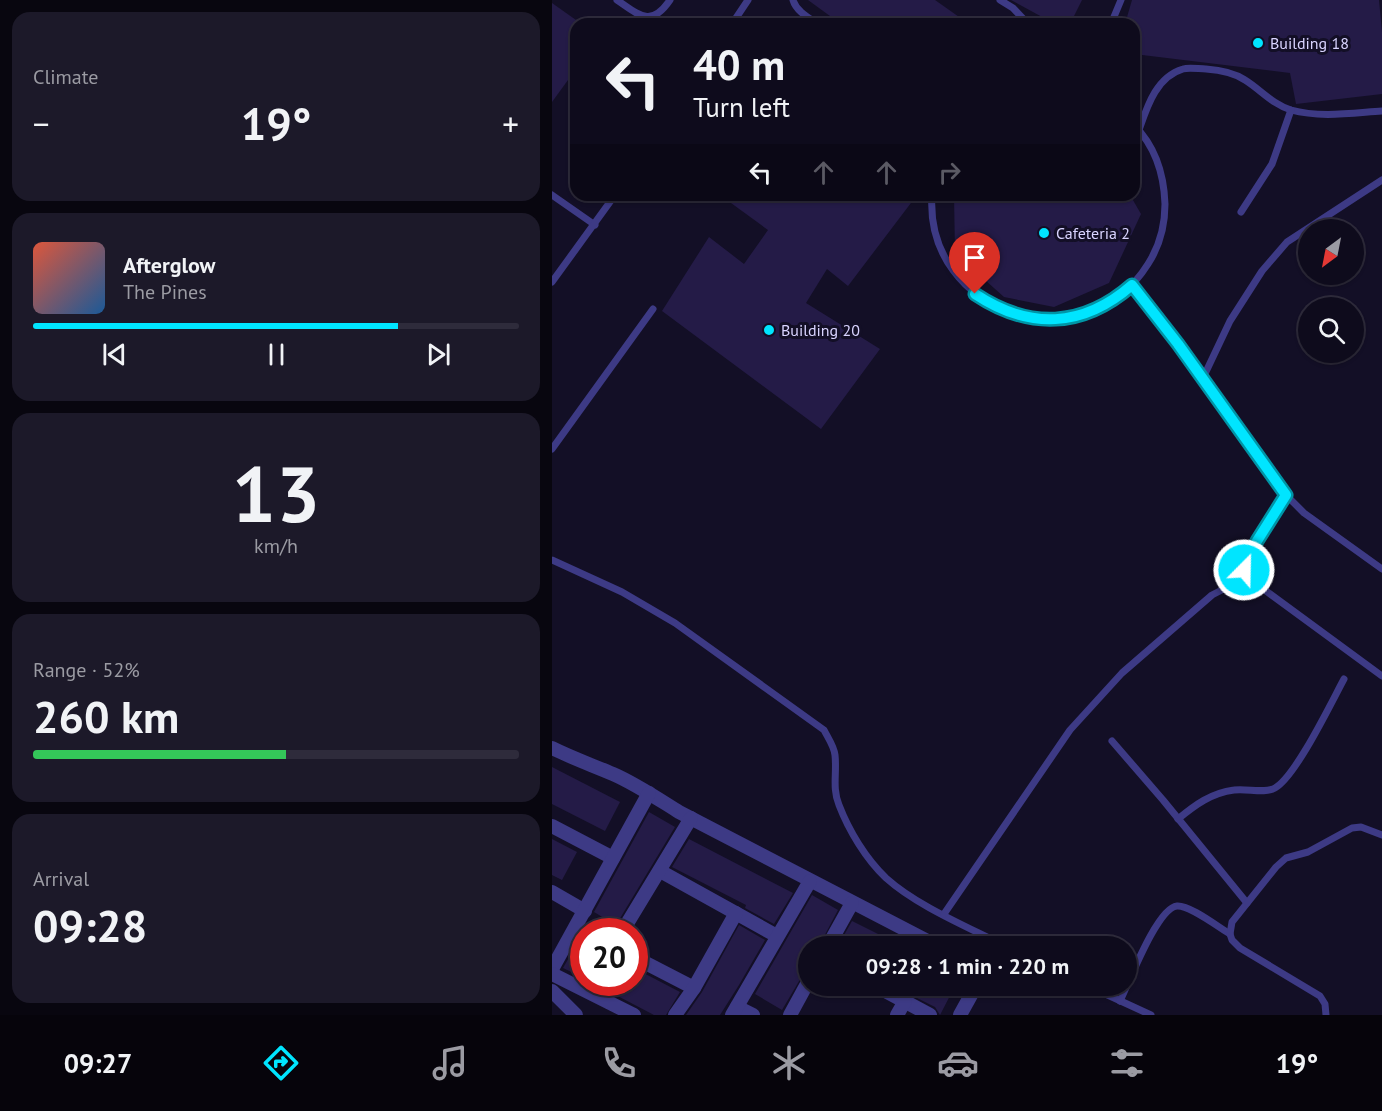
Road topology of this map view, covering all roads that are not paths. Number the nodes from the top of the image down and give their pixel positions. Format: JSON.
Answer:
{"nodes":[{"id":1,"x":616,"y":0,"type":"edge"},
{"id":2,"x":670,"y":0,"type":"edge"},
{"id":3,"x":748,"y":0,"type":"edge"},
{"id":4,"x":793,"y":0,"type":"edge"},
{"id":5,"x":1000,"y":0,"type":"edge"},
{"id":6,"x":1121,"y":0,"type":"edge"},
{"id":7,"x":736,"y":18,"type":"edge"},
{"id":8,"x":809,"y":18,"type":"edge"},
{"id":9,"x":1022,"y":18,"type":"edge"},
{"id":10,"x":1114,"y":18,"type":"edge"},
{"id":11,"x":1291,"y":110,"type":"junction"},
{"id":12,"x":1382,"y":111,"type":"edge"},
{"id":13,"x":1140,"y":118,"type":"edge"},
{"id":14,"x":1140,"y":133,"type":"edge"},
{"id":15,"x":1382,"y":180,"type":"edge"},
{"id":16,"x":552,"y":195,"type":"edge"},
{"id":17,"x":611,"y":201,"type":"edge"},
{"id":18,"x":932,"y":201,"type":"edge"},
{"id":19,"x":1240,"y":212,"type":"dead end"},
{"id":20,"x":595,"y":225,"type":"junction"},
{"id":21,"x":552,"y":282,"type":"edge"},
{"id":22,"x":1132,"y":285,"type":"junction"},
{"id":23,"x":653,"y":309,"type":"dead end"},
{"id":24,"x":1203,"y":378,"type":"junction"},
{"id":25,"x":552,"y":449,"type":"edge"},
{"id":26,"x":1286,"y":495,"type":"junction"},
{"id":27,"x":552,"y":560,"type":"edge"},
{"id":28,"x":1382,"y":569,"type":"edge"},
{"id":29,"x":1247,"y":577,"type":"junction"},
{"id":30,"x":1382,"y":676,"type":"edge"},
{"id":31,"x":1344,"y":680,"type":"dead end"},
{"id":32,"x":1112,"y":741,"type":"dead end"},
{"id":33,"x":552,"y":748,"type":"edge"},
{"id":34,"x":649,"y":793,"type":"junction"},
{"id":35,"x":691,"y":818,"type":"junction"},
{"id":36,"x":1178,"y":819,"type":"junction"},
{"id":37,"x":552,"y":826,"type":"edge"},
{"id":38,"x":1382,"y":836,"type":"edge"},
{"id":39,"x":613,"y":858,"type":"junction"},
{"id":40,"x":660,"y":871,"type":"junction"},
{"id":41,"x":810,"y":881,"type":"junction"},
{"id":42,"x":552,"y":892,"type":"edge"},
{"id":43,"x":852,"y":903,"type":"junction"},
{"id":44,"x":1247,"y":903,"type":"junction"},
{"id":45,"x":585,"y":911,"type":"junction"},
{"id":46,"x":736,"y":913,"type":"junction"},
{"id":47,"x":944,"y":914,"type":"junction"},
{"id":48,"x":583,"y":918,"type":"edge"},
{"id":49,"x":631,"y":918,"type":"edge"},
{"id":50,"x":1230,"y":934,"type":"junction"},
{"id":51,"x":777,"y":936,"type":"junction"},
{"id":52,"x":834,"y":936,"type":"edge"},
{"id":53,"x":917,"y":936,"type":"edge"},
{"id":54,"x":986,"y":936,"type":"edge"},
{"id":55,"x":570,"y":944,"type":"edge"},
{"id":56,"x":648,"y":964,"type":"edge"},
{"id":57,"x":552,"y":969,"type":"edge"},
{"id":58,"x":552,"y":974,"type":"edge"},
{"id":59,"x":694,"y":988,"type":"junction"},
{"id":60,"x":552,"y":992,"type":"edge"},
{"id":61,"x":800,"y":996,"type":"edge"},
{"id":62,"x":895,"y":996,"type":"edge"},
{"id":63,"x":970,"y":996,"type":"edge"},
{"id":64,"x":1109,"y":996,"type":"edge"},
{"id":65,"x":905,"y":1001,"type":"junction"},
{"id":66,"x":1120,"y":1001,"type":"junction"},
{"id":67,"x":734,"y":1011,"type":"edge"},
{"id":68,"x":576,"y":1015,"type":"edge"},
{"id":69,"x":634,"y":1015,"type":"edge"},
{"id":70,"x":675,"y":1015,"type":"edge"},
{"id":71,"x":753,"y":1015,"type":"edge"},
{"id":72,"x":790,"y":1015,"type":"edge"},
{"id":73,"x":897,"y":1015,"type":"edge"},
{"id":74,"x":930,"y":1015,"type":"edge"},
{"id":75,"x":960,"y":1015,"type":"edge"},
{"id":76,"x":1151,"y":1015,"type":"edge"},
{"id":77,"x":1326,"y":1015,"type":"edge"}],
"edges":[{"from":1,"to":2,"type":"lane"},
{"from":3,"to":7,"type":"lane"},
{"from":4,"to":8,"type":"lane"},
{"from":5,"to":9,"type":"lane"},
{"from":6,"to":10,"type":"lane"},
{"from":11,"to":12,"type":"lane"},
{"from":11,"to":13,"type":"lane"},
{"from":11,"to":19,"type":"lane"},
{"from":14,"to":22,"type":"lane"},
{"from":15,"to":24,"type":"lane"},
{"from":16,"to":20,"type":"lane"},
{"from":17,"to":20,"type":"lane"},
{"from":18,"to":22,"type":"lane"},
{"from":20,"to":21,"type":"lane"},
{"from":22,"to":24,"type":"lane"},
{"from":23,"to":25,"type":"lane"},
{"from":24,"to":26,"type":"lane"},
{"from":26,"to":28,"type":"lane"},
{"from":26,"to":29,"type":"lane"},
{"from":27,"to":47,"type":"lane"},
{"from":29,"to":30,"type":"lane"},
{"from":29,"to":47,"type":"lane"},
{"from":31,"to":36,"type":"lane"},
{"from":32,"to":36,"type":"lane"},
{"from":33,"to":34,"type":"street"},
{"from":34,"to":35,"type":"street"},
{"from":34,"to":39,"type":"street"},
{"from":35,"to":40,"type":"street"},
{"from":35,"to":41,"type":"street"},
{"from":36,"to":44,"type":"lane"},
{"from":37,"to":39,"type":"street"},
{"from":38,"to":44,"type":"lane"},
{"from":39,"to":45,"type":"street"},
{"from":40,"to":46,"type":"street"},
{"from":40,"to":49,"type":"street"},
{"from":41,"to":43,"type":"street"},
{"from":41,"to":51,"type":"street"},
{"from":42,"to":45,"type":"street"},
{"from":43,"to":52,"type":"street"},
{"from":43,"to":53,"type":"street"},
{"from":44,"to":50,"type":"lane"},
{"from":45,"to":48,"type":"street"},
{"from":46,"to":51,"type":"street"},
{"from":46,"to":59,"type":"street"},
{"from":47,"to":54,"type":"lane"},
{"from":50,"to":66,"type":"lane"},
{"from":50,"to":77,"type":"lane"},
{"from":51,"to":67,"type":"street"},
{"from":55,"to":57,"type":"street"},
{"from":56,"to":59,"type":"street"},
{"from":58,"to":69,"type":"street"},
{"from":59,"to":70,"type":"street"},
{"from":60,"to":68,"type":"street"},
{"from":61,"to":72,"type":"street"},
{"from":62,"to":65,"type":"street"},
{"from":63,"to":75,"type":"street"},
{"from":64,"to":66,"type":"lane"},
{"from":65,"to":73,"type":"street"},
{"from":65,"to":74,"type":"street"},
{"from":66,"to":76,"type":"lane"},
{"from":67,"to":71,"type":"street"}]}
